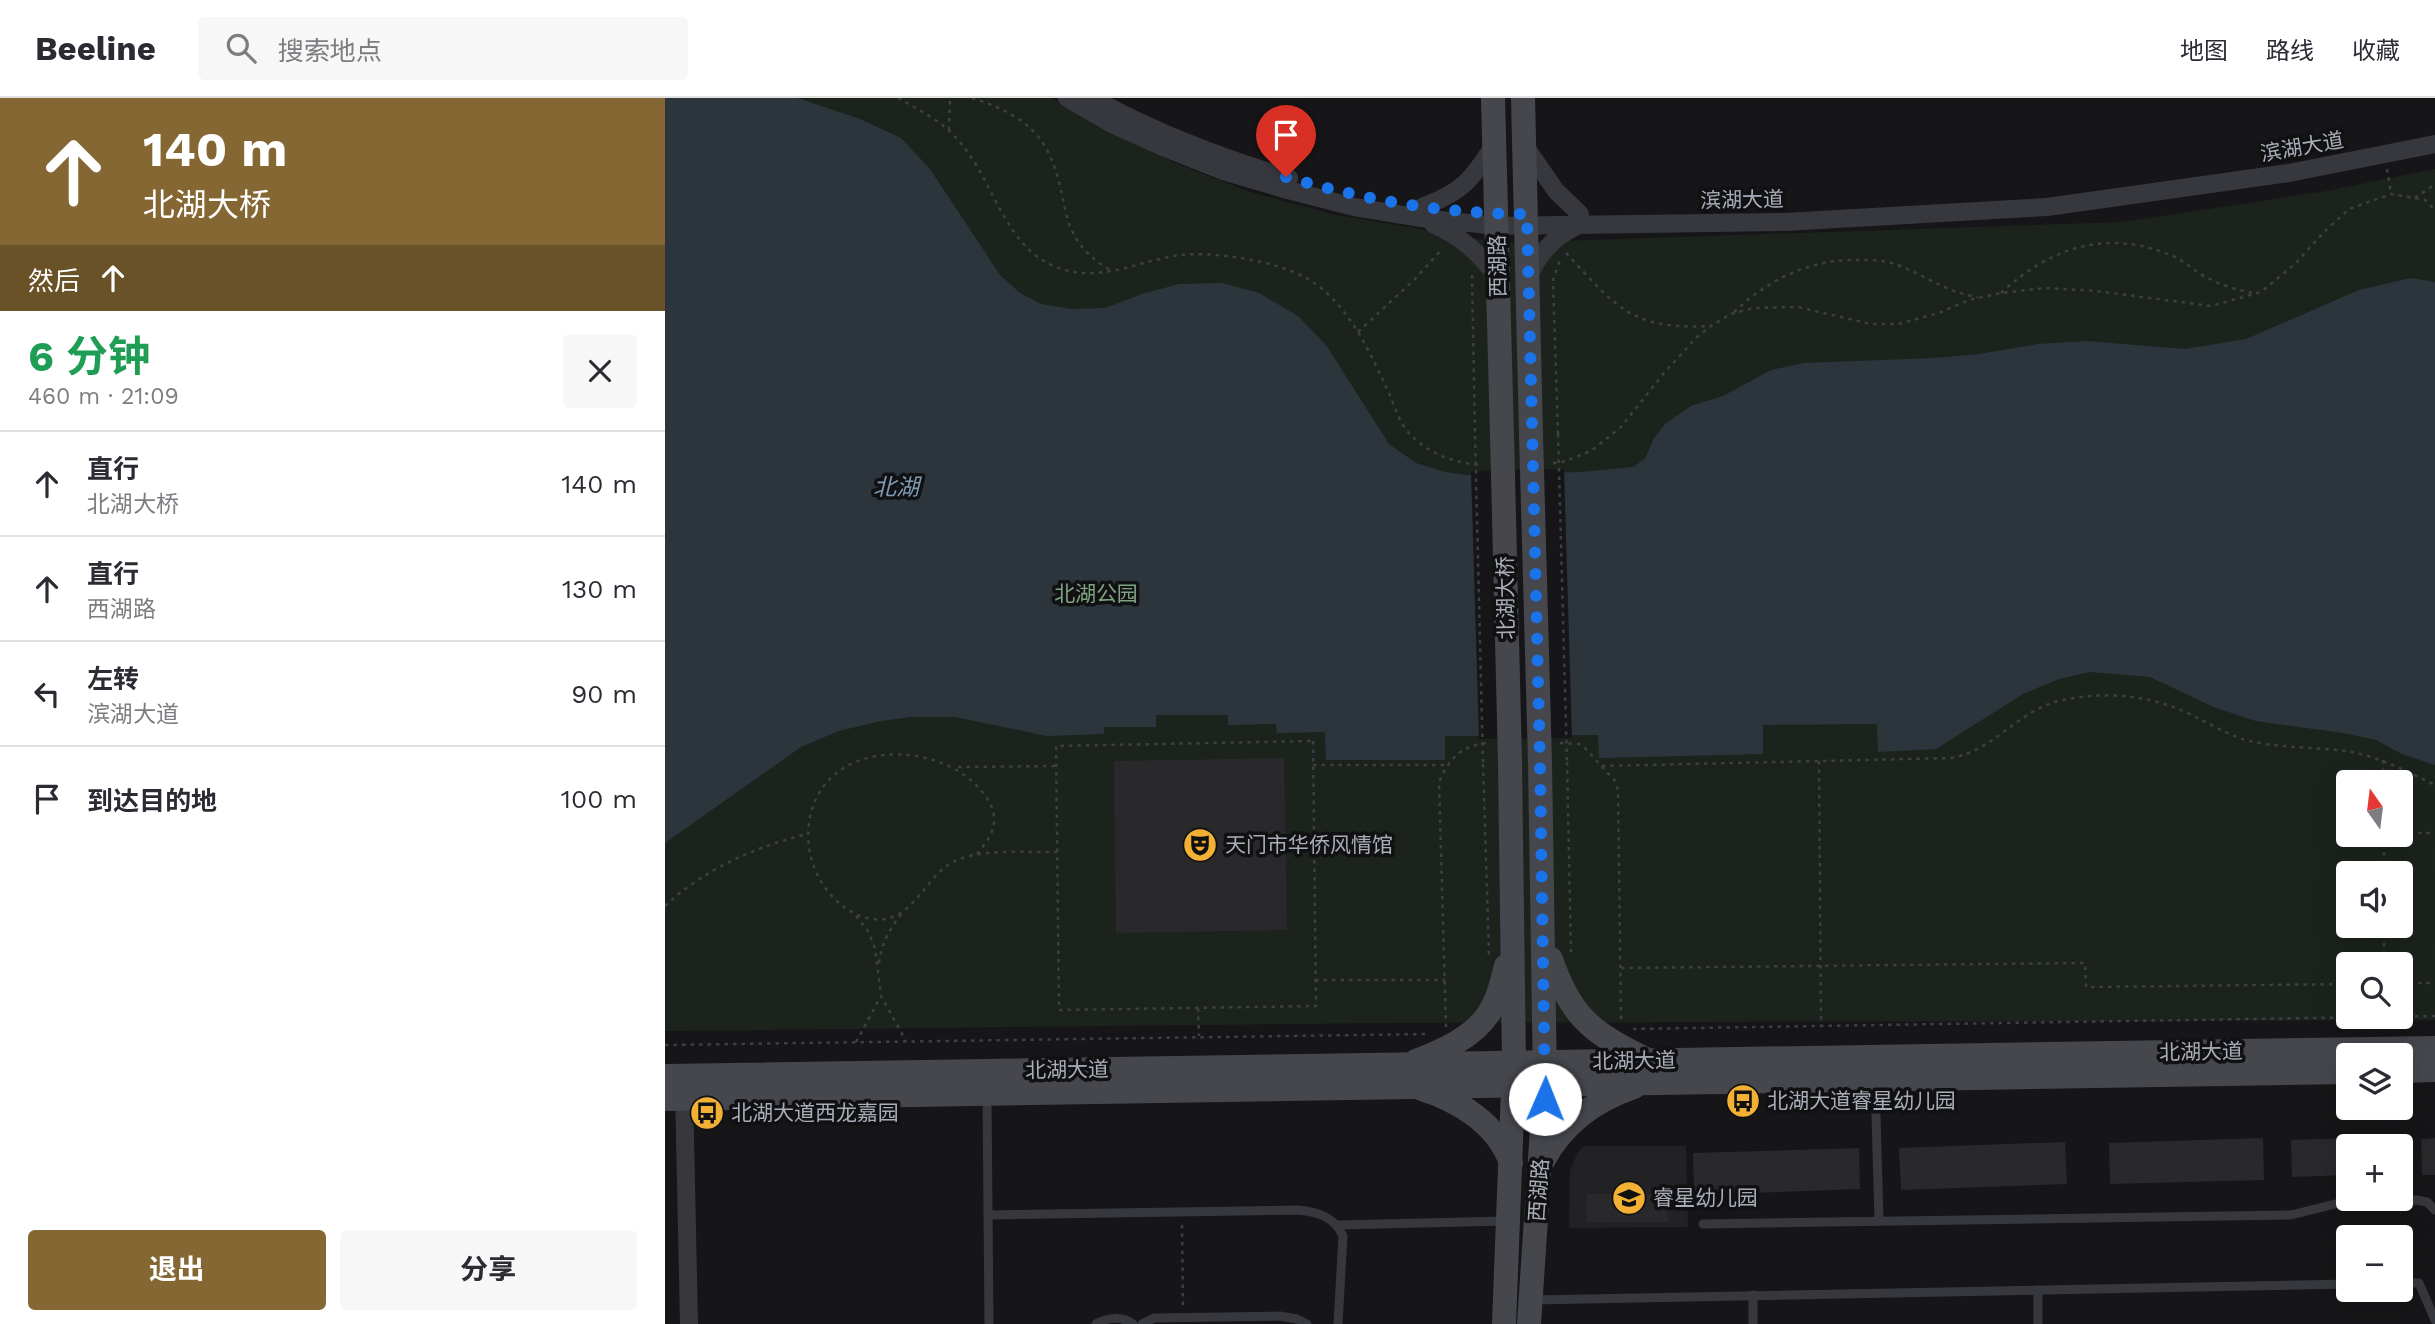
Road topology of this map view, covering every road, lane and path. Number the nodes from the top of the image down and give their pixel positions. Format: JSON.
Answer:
{"nodes":[{"id":1,"x":898,"y":98,"type":"edge"},
{"id":2,"x":950,"y":98,"type":"edge"},
{"id":3,"x":972,"y":98,"type":"edge"},
{"id":4,"x":1066,"y":98,"type":"edge"},
{"id":5,"x":1092,"y":98,"type":"edge"},
{"id":6,"x":1493,"y":98,"type":"edge"},
{"id":7,"x":1523,"y":98,"type":"edge"},
{"id":8,"x":949,"y":130,"type":"junction"},
{"id":9,"x":2435,"y":133,"type":"edge"},
{"id":10,"x":2435,"y":144,"type":"edge"},
{"id":11,"x":1494,"y":145,"type":"junction"},
{"id":12,"x":1524,"y":145,"type":"junction"},
{"id":13,"x":2384,"y":155,"type":"junction"},
{"id":14,"x":2435,"y":184,"type":"edge"},
{"id":15,"x":2391,"y":194,"type":"junction"},
{"id":16,"x":2415,"y":198,"type":"junction"},
{"id":17,"x":2435,"y":209,"type":"edge"},
{"id":18,"x":1421,"y":212,"type":"junction"},
{"id":19,"x":1527,"y":219,"type":"junction"},
{"id":20,"x":1580,"y":219,"type":"junction"},
{"id":21,"x":1497,"y":220,"type":"junction"},
{"id":22,"x":1455,"y":234,"type":"junction"},
{"id":23,"x":1560,"y":247,"type":"junction"},
{"id":24,"x":1471,"y":269,"type":"dead end"},
{"id":25,"x":1112,"y":271,"type":"junction"},
{"id":26,"x":1528,"y":277,"type":"junction"},
{"id":27,"x":1498,"y":278,"type":"junction"},
{"id":28,"x":2001,"y":293,"type":"junction"},
{"id":29,"x":2256,"y":293,"type":"junction"},
{"id":30,"x":1982,"y":297,"type":"junction"},
{"id":31,"x":1731,"y":314,"type":"junction"},
{"id":32,"x":1711,"y":326,"type":"junction"},
{"id":33,"x":1358,"y":332,"type":"junction"},
{"id":34,"x":1531,"y":434,"type":"joint"},
{"id":35,"x":1502,"y":435,"type":"joint"},
{"id":36,"x":1548,"y":463,"type":"dead end"},
{"id":37,"x":1489,"y":465,"type":"dead end"},
{"id":38,"x":2383,"y":760,"type":"junction"},
{"id":39,"x":1819,"y":761,"type":"junction"},
{"id":40,"x":1510,"y":762,"type":"joint"},
{"id":41,"x":1540,"y":762,"type":"joint"},
{"id":42,"x":1313,"y":765,"type":"junction"},
{"id":43,"x":1449,"y":765,"type":"dead end"},
{"id":44,"x":1056,"y":766,"type":"junction"},
{"id":45,"x":1602,"y":766,"type":"dead end"},
{"id":46,"x":954,"y":767,"type":"junction"},
{"id":47,"x":2383,"y":770,"type":"edge"},
{"id":48,"x":2435,"y":785,"type":"edge"},
{"id":49,"x":2413,"y":833,"type":"edge"},
{"id":50,"x":2435,"y":833,"type":"edge"},
{"id":51,"x":808,"y":834,"type":"junction"},
{"id":52,"x":1057,"y":852,"type":"junction"},
{"id":53,"x":977,"y":854,"type":"junction"},
{"id":54,"x":665,"y":906,"type":"edge"},
{"id":55,"x":904,"y":911,"type":"junction"},
{"id":56,"x":856,"y":916,"type":"junction"},
{"id":57,"x":1543,"y":937,"type":"junction"},
{"id":58,"x":1514,"y":939,"type":"junction"},
{"id":59,"x":1489,"y":962,"type":"dead end"},
{"id":60,"x":1571,"y":963,"type":"dead end"},
{"id":61,"x":1821,"y":967,"type":"junction"},
{"id":62,"x":1621,"y":968,"type":"dead end"},
{"id":63,"x":878,"y":970,"type":"junction"},
{"id":64,"x":1445,"y":980,"type":"dead end"},
{"id":65,"x":1315,"y":981,"type":"junction"},
{"id":66,"x":2413,"y":983,"type":"edge"},
{"id":67,"x":2435,"y":983,"type":"edge"},
{"id":68,"x":2336,"y":984,"type":"edge"},
{"id":69,"x":881,"y":996,"type":"junction"},
{"id":70,"x":1198,"y":1008,"type":"junction"},
{"id":71,"x":2413,"y":1016,"type":"edge"},
{"id":72,"x":2435,"y":1016,"type":"edge"},
{"id":73,"x":2336,"y":1018,"type":"edge"},
{"id":74,"x":1821,"y":1026,"type":"junction"},
{"id":75,"x":1452,"y":1027,"type":"dead end"},
{"id":76,"x":1630,"y":1029,"type":"dead end"},
{"id":77,"x":1446,"y":1030,"type":"dead end"},
{"id":78,"x":1431,"y":1033,"type":"dead end"},
{"id":79,"x":1199,"y":1036,"type":"junction"},
{"id":80,"x":906,"y":1041,"type":"junction"},
{"id":81,"x":856,"y":1042,"type":"junction"},
{"id":82,"x":665,"y":1045,"type":"edge"},
{"id":83,"x":2435,"y":1048,"type":"edge"},
{"id":84,"x":2435,"y":1070,"type":"edge"},
{"id":85,"x":1649,"y":1071,"type":"junction"},
{"id":86,"x":2413,"y":1071,"type":"edge"},
{"id":87,"x":2336,"y":1072,"type":"edge"},
{"id":88,"x":1514,"y":1073,"type":"junction"},
{"id":89,"x":1545,"y":1073,"type":"junction"},
{"id":90,"x":1407,"y":1075,"type":"junction"},
{"id":91,"x":1875,"y":1078,"type":"junction"},
{"id":92,"x":675,"y":1087,"type":"edge"},
{"id":93,"x":987,"y":1093,"type":"junction"},
{"id":94,"x":1541,"y":1165,"type":"junction"},
{"id":95,"x":1512,"y":1166,"type":"junction"},
{"id":96,"x":2435,"y":1210,"type":"edge"},
{"id":97,"x":1181,"y":1212,"type":"junction"},
{"id":98,"x":988,"y":1215,"type":"junction"},
{"id":99,"x":1879,"y":1220,"type":"junction"},
{"id":100,"x":1509,"y":1221,"type":"junction"},
{"id":101,"x":1703,"y":1224,"type":"dead end"},
{"id":102,"x":1338,"y":1225,"type":"junction"},
{"id":103,"x":2413,"y":1283,"type":"edge"},
{"id":104,"x":2336,"y":1284,"type":"edge"},
{"id":105,"x":2038,"y":1290,"type":"junction"},
{"id":106,"x":1752,"y":1296,"type":"junction"},
{"id":107,"x":1530,"y":1312,"type":"edge"},
{"id":108,"x":1183,"y":1317,"type":"junction"},
{"id":109,"x":2435,"y":1320,"type":"edge"},
{"id":110,"x":689,"y":1324,"type":"edge"},
{"id":111,"x":989,"y":1324,"type":"edge"},
{"id":112,"x":1096,"y":1324,"type":"edge"},
{"id":113,"x":1133,"y":1324,"type":"edge"},
{"id":114,"x":1142,"y":1324,"type":"edge"},
{"id":115,"x":1307,"y":1324,"type":"edge"},
{"id":116,"x":1338,"y":1324,"type":"edge"},
{"id":117,"x":1504,"y":1324,"type":"edge"},
{"id":118,"x":1753,"y":1324,"type":"edge"},
{"id":119,"x":2038,"y":1324,"type":"edge"}],
"edges":[{"from":1,"to":8,"type":"path"},
{"from":2,"to":8,"type":"path"},
{"from":3,"to":25,"type":"path"},
{"from":4,"to":18,"type":"street","name":"滨湖大道"},
{"from":5,"to":18,"type":"street","name":"滨湖大道"},
{"from":6,"to":11,"type":"main road","name":"西湖路"},
{"from":7,"to":12,"type":"main road","name":"西湖路"},
{"from":8,"to":25,"type":"path"},
{"from":9,"to":20,"type":"street","name":"滨湖大道"},
{"from":10,"to":13,"type":"street","name":"滨湖大道"},
{"from":11,"to":18,"type":"street"},
{"from":11,"to":21,"type":"main road","name":"西湖路"},
{"from":12,"to":19,"type":"main road","name":"西湖路"},
{"from":12,"to":20,"type":"street"},
{"from":13,"to":15,"type":"path"},
{"from":13,"to":20,"type":"street","name":"滨湖大道"},
{"from":14,"to":16,"type":"path"},
{"from":15,"to":16,"type":"path"},
{"from":15,"to":29,"type":"path"},
{"from":16,"to":17,"type":"path"},
{"from":18,"to":21,"type":"street","name":"滨湖大道"},
{"from":18,"to":22,"type":"street"},
{"from":19,"to":20,"type":"street","name":"滨湖大道"},
{"from":19,"to":21,"type":"street","name":"滨湖大道"},
{"from":19,"to":26,"type":"main road","name":"西湖路"},
{"from":20,"to":23,"type":"street"},
{"from":21,"to":27,"type":"main road","name":"西湖路"},
{"from":22,"to":27,"type":"street"},
{"from":22,"to":33,"type":"path"},
{"from":23,"to":26,"type":"street"},
{"from":23,"to":32,"type":"path"},
{"from":23,"to":60,"type":"path","bridge":true},
{"from":24,"to":59,"type":"path","bridge":true},
{"from":25,"to":33,"type":"path"},
{"from":26,"to":34,"type":"main road","name":"西湖路"},
{"from":27,"to":35,"type":"main road","name":"西湖路"},
{"from":28,"to":29,"type":"path"},
{"from":28,"to":29,"type":"path"},
{"from":28,"to":30,"type":"path"},
{"from":30,"to":31,"type":"path"},
{"from":30,"to":31,"type":"path"},
{"from":31,"to":32,"type":"path"},
{"from":32,"to":36,"type":"path"},
{"from":33,"to":37,"type":"path"},
{"from":34,"to":41,"type":"main road","name":"北湖大桥","bridge":true},
{"from":35,"to":40,"type":"main road","name":"北湖大桥","bridge":true},
{"from":38,"to":39,"type":"path"},
{"from":38,"to":47,"type":"path"},
{"from":38,"to":48,"type":"path"},
{"from":39,"to":45,"type":"path"},
{"from":39,"to":61,"type":"path"},
{"from":40,"to":58,"type":"main road","name":"西湖路"},
{"from":41,"to":57,"type":"main road","name":"西湖路"},
{"from":42,"to":43,"type":"path"},
{"from":42,"to":44,"type":"path"},
{"from":42,"to":65,"type":"path"},
{"from":44,"to":46,"type":"path"},
{"from":44,"to":52,"type":"path"},
{"from":46,"to":51,"type":"path"},
{"from":46,"to":53,"type":"path"},
{"from":49,"to":50,"type":"path"},
{"from":51,"to":54,"type":"path"},
{"from":51,"to":56,"type":"path"},
{"from":52,"to":53,"type":"path"},
{"from":52,"to":70,"type":"path"},
{"from":53,"to":55,"type":"path"},
{"from":55,"to":56,"type":"path"},
{"from":55,"to":63,"type":"path"},
{"from":56,"to":63,"type":"path"},
{"from":57,"to":85,"type":"main road"},
{"from":57,"to":89,"type":"main road","name":"西湖路"},
{"from":58,"to":88,"type":"main road","name":"西湖路"},
{"from":58,"to":90,"type":"main road"},
{"from":61,"to":62,"type":"path"},
{"from":61,"to":68,"type":"path"},
{"from":61,"to":74,"type":"path"},
{"from":63,"to":69,"type":"path"},
{"from":64,"to":65,"type":"path"},
{"from":65,"to":70,"type":"path"},
{"from":66,"to":67,"type":"path"},
{"from":69,"to":80,"type":"path"},
{"from":69,"to":81,"type":"path"},
{"from":70,"to":79,"type":"path"},
{"from":71,"to":72,"type":"path"},
{"from":73,"to":74,"type":"path"},
{"from":74,"to":76,"type":"path"},
{"from":75,"to":77,"type":"path"},
{"from":78,"to":79,"type":"path"},
{"from":79,"to":80,"type":"path"},
{"from":80,"to":81,"type":"path"},
{"from":81,"to":82,"type":"path"},
{"from":83,"to":85,"type":"main road","name":"北湖大道"},
{"from":84,"to":86,"type":"main road"},
{"from":85,"to":89,"type":"main road","name":"北湖大道"},
{"from":85,"to":91,"type":"main road","name":"北湖大道"},
{"from":85,"to":94,"type":"main road"},
{"from":87,"to":91,"type":"main road","name":"北湖大道"},
{"from":88,"to":89,"type":"main road","name":"北湖大道"},
{"from":88,"to":90,"type":"main road","name":"北湖大道"},
{"from":88,"to":95,"type":"main road","name":"西湖路"},
{"from":89,"to":94,"type":"main road","name":"西湖路"},
{"from":90,"to":92,"type":"main road","name":"北湖大道"},
{"from":90,"to":93,"type":"main road","name":"北湖大道"},
{"from":90,"to":95,"type":"main road"},
{"from":91,"to":99,"type":"lane"},
{"from":92,"to":93,"type":"main road","name":"北湖大道"},
{"from":92,"to":110,"type":"street"},
{"from":93,"to":98,"type":"lane"},
{"from":94,"to":107,"type":"main road","name":"西湖路"},
{"from":95,"to":100,"type":"main road","name":"西湖路"},
{"from":96,"to":99,"type":"lane"},
{"from":97,"to":98,"type":"lane"},
{"from":97,"to":102,"type":"lane"},
{"from":97,"to":108,"type":"path"},
{"from":98,"to":111,"type":"lane"},
{"from":99,"to":101,"type":"lane"},
{"from":100,"to":102,"type":"lane"},
{"from":100,"to":117,"type":"main road","name":"西湖路"},
{"from":102,"to":116,"type":"lane"},
{"from":103,"to":109,"type":"lane"},
{"from":104,"to":105,"type":"lane"},
{"from":105,"to":106,"type":"lane"},
{"from":105,"to":119,"type":"lane"},
{"from":106,"to":107,"type":"lane"},
{"from":106,"to":118,"type":"lane"},
{"from":108,"to":114,"type":"lane"},
{"from":108,"to":115,"type":"lane"},
{"from":112,"to":113,"type":"lane"}]}
